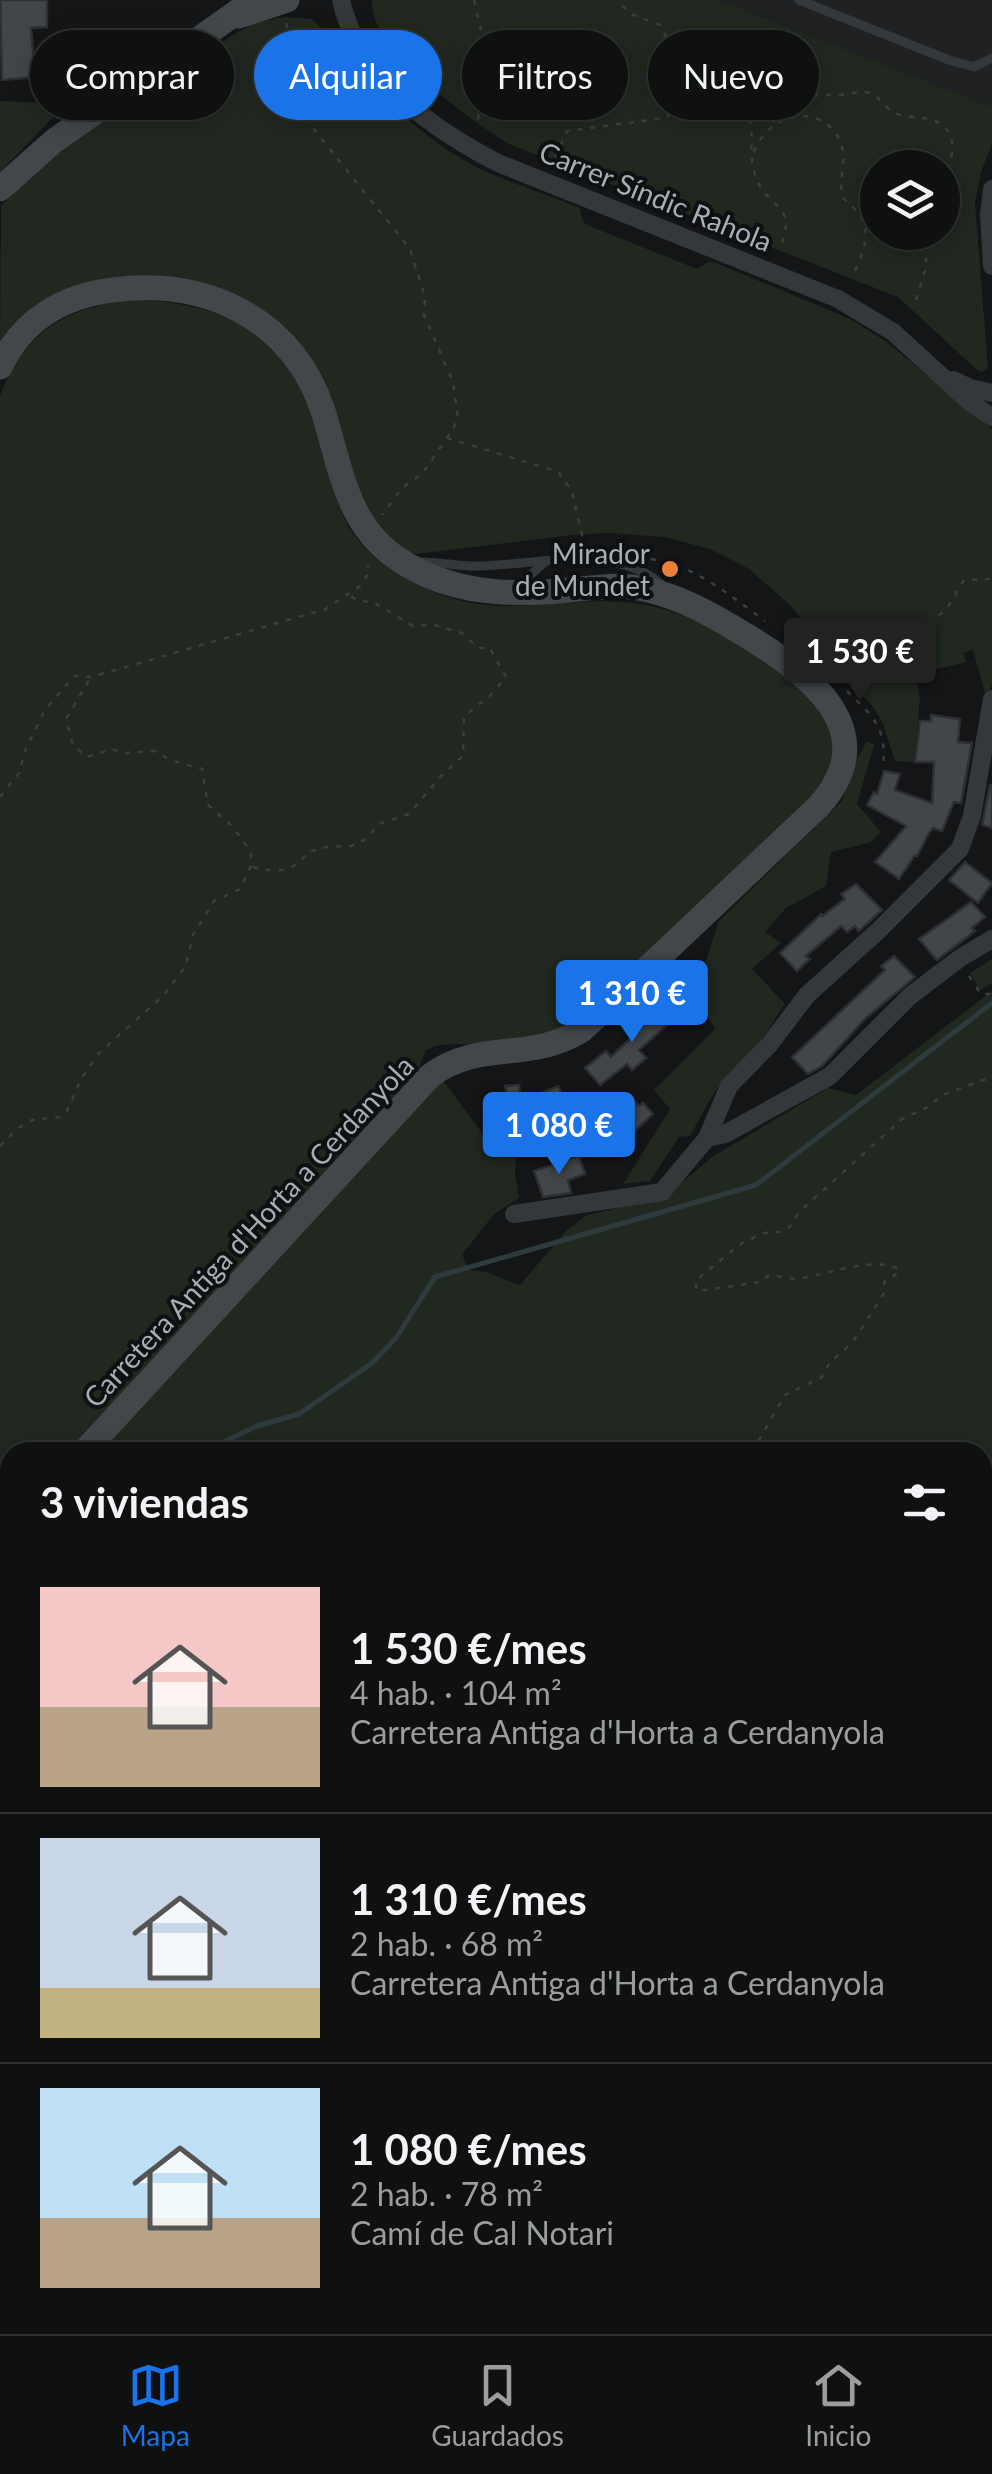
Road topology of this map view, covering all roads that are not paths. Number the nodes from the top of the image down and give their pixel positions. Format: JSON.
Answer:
{"nodes":[{"id":1,"x":254,"y":0,"type":"edge"},
{"id":2,"x":340,"y":0,"type":"edge"},
{"id":3,"x":799,"y":0,"type":"edge"},
{"id":4,"x":284,"y":6,"type":"edge"},
{"id":5,"x":230,"y":20,"type":"junction"},
{"id":6,"x":992,"y":58,"type":"edge"},
{"id":7,"x":0,"y":190,"type":"edge"},
{"id":8,"x":991,"y":197,"type":"edge"},
{"id":9,"x":992,"y":266,"type":"edge"},
{"id":10,"x":0,"y":367,"type":"edge"},
{"id":11,"x":940,"y":372,"type":"junction"},
{"id":12,"x":992,"y":393,"type":"edge"},
{"id":13,"x":992,"y":417,"type":"edge"},
{"id":14,"x":545,"y":562,"type":"junction"},
{"id":15,"x":404,"y":564,"type":"junction"},
{"id":16,"x":492,"y":592,"type":"junction"},
{"id":17,"x":674,"y":596,"type":"junction"},
{"id":18,"x":992,"y":699,"type":"edge"},
{"id":19,"x":992,"y":939,"type":"edge"},
{"id":20,"x":707,"y":1138,"type":"junction"},
{"id":21,"x":514,"y":1214,"type":"dead end"},
{"id":22,"x":93,"y":1442,"type":"edge"}],
"edges":[{"from":1,"to":5,"type":"street"},
{"from":2,"to":11,"type":"street","name":"Carrer Síndic Rahola"},
{"from":3,"to":6,"type":"lane"},
{"from":4,"to":5,"type":"street"},
{"from":5,"to":7,"type":"street"},
{"from":8,"to":9,"type":"street"},
{"from":10,"to":15,"type":"street","name":"Carretera Antiga d'Horta a Cerdanyola"},
{"from":11,"to":12,"type":"street","name":"Carrer Síndic Rahola"},
{"from":11,"to":13,"type":"street","name":"Carrer Síndic Rahola"},
{"from":14,"to":15,"type":"lane"},
{"from":14,"to":16,"type":"lane"},
{"from":14,"to":17,"type":"lane"},
{"from":15,"to":16,"type":"street","name":"Carretera Antiga d'Horta a Cerdanyola"},
{"from":16,"to":17,"type":"street","name":"Carretera Antiga d'Horta a Cerdanyola"},
{"from":17,"to":22,"type":"street","name":"Carretera Antiga d'Horta a Cerdanyola"},
{"from":18,"to":20,"type":"street"},
{"from":19,"to":20,"type":"street"},
{"from":20,"to":21,"type":"street"}]}
